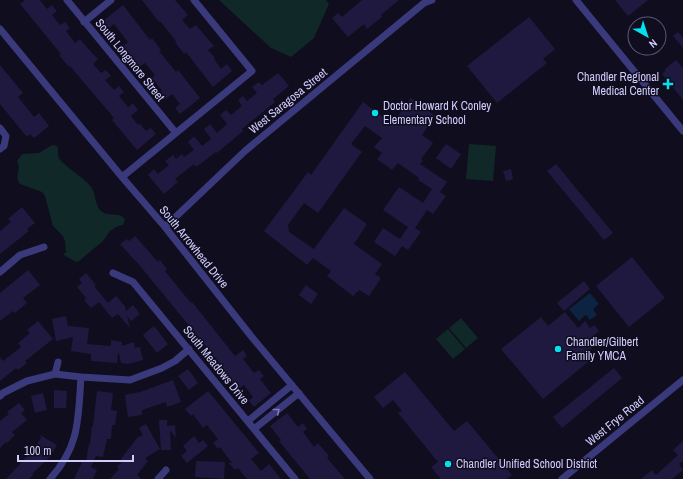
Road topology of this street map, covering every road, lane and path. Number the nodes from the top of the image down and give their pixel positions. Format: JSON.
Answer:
{"nodes":[{"id":1,"x":67,"y":0,"type":"edge"},
{"id":2,"x":111,"y":0,"type":"edge"},
{"id":3,"x":194,"y":0,"type":"edge"},
{"id":4,"x":432,"y":0,"type":"edge"},
{"id":5,"x":576,"y":0,"type":"edge"},
{"id":6,"x":84,"y":22,"type":"junction"},
{"id":7,"x":0,"y":29,"type":"edge"},
{"id":8,"x":0,"y":128,"type":"edge"},
{"id":9,"x":683,"y":131,"type":"edge"},
{"id":10,"x":176,"y":133,"type":"junction"},
{"id":11,"x":2,"y":147,"type":"edge"},
{"id":12,"x":122,"y":177,"type":"junction"},
{"id":13,"x":165,"y":227,"type":"junction"},
{"id":14,"x":44,"y":247,"type":"dead end"},
{"id":15,"x":0,"y":272,"type":"edge"},
{"id":16,"x":113,"y":273,"type":"dead end"},
{"id":17,"x":189,"y":349,"type":"junction"},
{"id":18,"x":58,"y":362,"type":"dead end"},
{"id":19,"x":56,"y":374,"type":"junction"},
{"id":20,"x":80,"y":377,"type":"junction"},
{"id":21,"x":683,"y":380,"type":"edge"},
{"id":22,"x":292,"y":385,"type":"junction"},
{"id":23,"x":299,"y":393,"type":"junction"},
{"id":24,"x":0,"y":396,"type":"edge"},
{"id":25,"x":248,"y":421,"type":"junction"},
{"id":26,"x":254,"y":429,"type":"junction"},
{"id":27,"x":166,"y":470,"type":"dead end"},
{"id":28,"x":50,"y":479,"type":"edge"},
{"id":29,"x":158,"y":479,"type":"edge"},
{"id":30,"x":295,"y":479,"type":"edge"},
{"id":31,"x":370,"y":479,"type":"edge"},
{"id":32,"x":562,"y":479,"type":"edge"}],
"edges":[{"from":1,"to":6,"type":"street","name":"South Longmore Street"},
{"from":2,"to":6,"type":"street"},
{"from":3,"to":10,"type":"street"},
{"from":4,"to":13,"type":"street","name":"West Saragosa Street"},
{"from":5,"to":9,"type":"street"},
{"from":6,"to":10,"type":"street","name":"South Longmore Street"},
{"from":7,"to":12,"type":"street","name":"South Arrowhead Drive"},
{"from":8,"to":11,"type":"street"},
{"from":10,"to":12,"type":"street"},
{"from":12,"to":13,"type":"street","name":"South Arrowhead Drive"},
{"from":13,"to":22,"type":"street","name":"South Arrowhead Drive"},
{"from":14,"to":15,"type":"street"},
{"from":16,"to":17,"type":"street","name":"South Meadows Drive"},
{"from":17,"to":20,"type":"street"},
{"from":17,"to":25,"type":"street","name":"South Meadows Drive"},
{"from":18,"to":19,"type":"street"},
{"from":19,"to":20,"type":"street"},
{"from":19,"to":24,"type":"street"},
{"from":20,"to":28,"type":"street"},
{"from":21,"to":32,"type":"street","name":"West Frye Road"},
{"from":22,"to":23,"type":"street","name":"South Arrowhead Drive"},
{"from":22,"to":25,"type":"street"},
{"from":26,"to":23,"type":"street","one_way":true},
{"from":23,"to":31,"type":"street","name":"South Arrowhead Drive"},
{"from":25,"to":26,"type":"street","name":"South Meadows Drive"},
{"from":26,"to":30,"type":"street","name":"South Meadows Drive"},
{"from":27,"to":29,"type":"street"}]}
